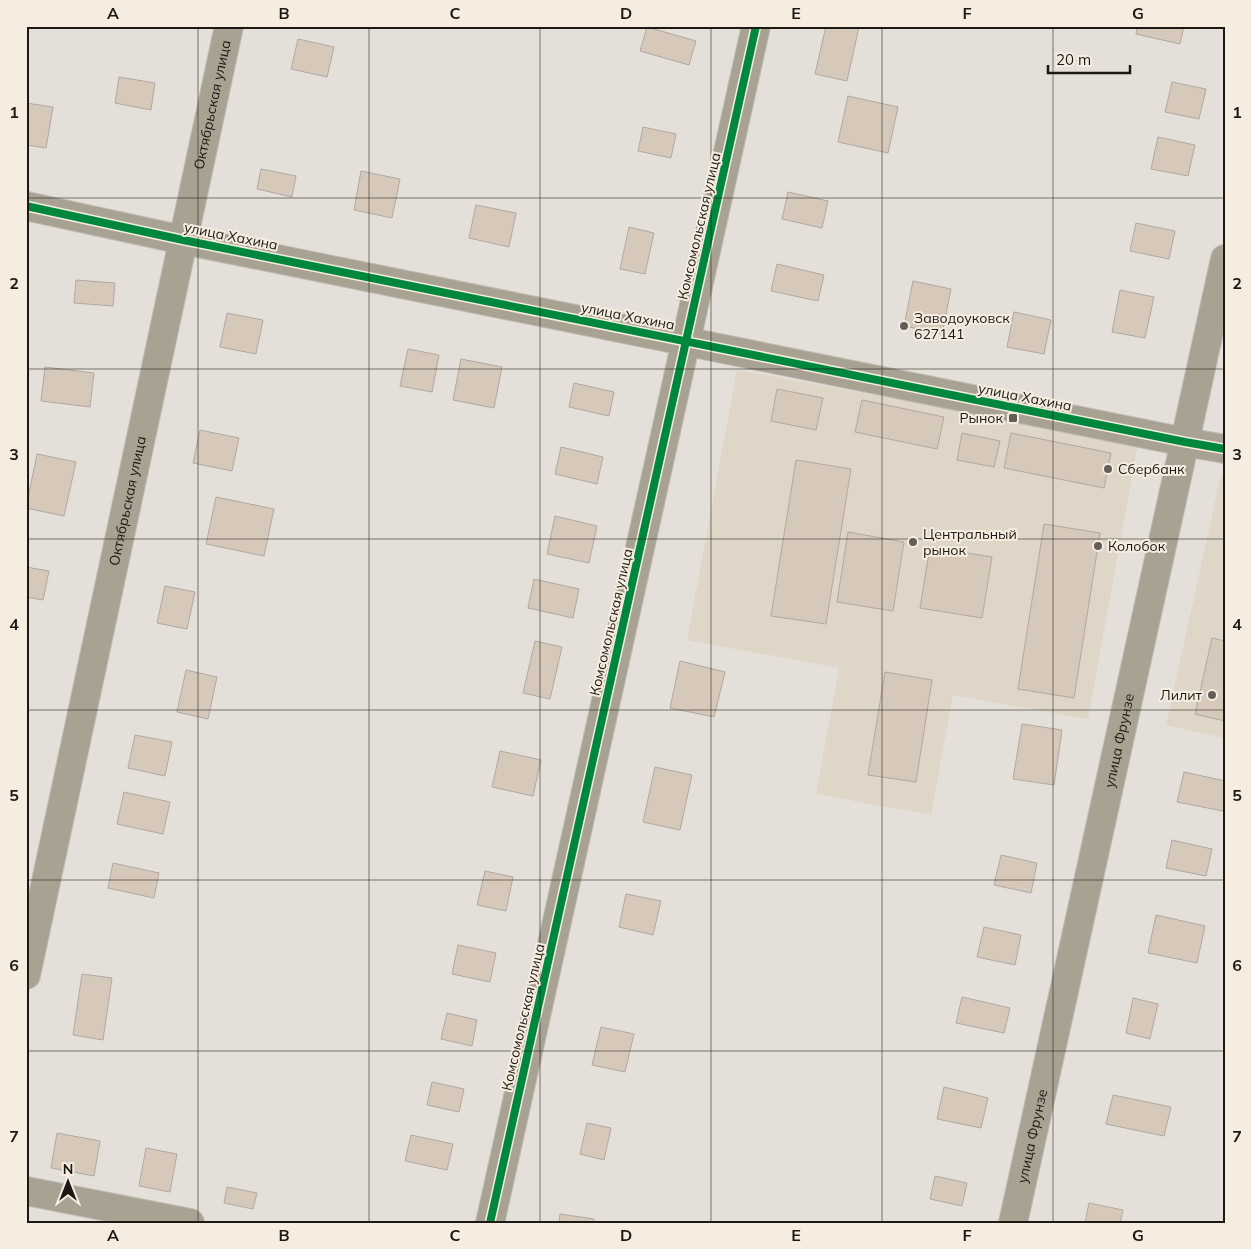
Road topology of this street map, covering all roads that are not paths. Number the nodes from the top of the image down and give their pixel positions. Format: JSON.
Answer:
{"nodes":[{"id":1,"x":229,"y":26,"type":"edge"},
{"id":2,"x":756,"y":26,"type":"edge"},
{"id":3,"x":26,"y":206,"type":"edge"},
{"id":4,"x":183,"y":240,"type":"junction"},
{"id":5,"x":1225,"y":260,"type":"edge"},
{"id":6,"x":686,"y":341,"type":"junction"},
{"id":7,"x":1185,"y":442,"type":"junction"},
{"id":8,"x":1225,"y":449,"type":"edge"},
{"id":9,"x":26,"y":975,"type":"edge"},
{"id":10,"x":26,"y":1191,"type":"edge"},
{"id":11,"x":190,"y":1223,"type":"edge"},
{"id":12,"x":490,"y":1223,"type":"edge"},
{"id":13,"x":1013,"y":1223,"type":"edge"}],
"edges":[{"from":1,"to":4,"type":"street","name":"Октябрьская улица"},
{"from":2,"to":6,"type":"street","name":"Комсомольская улица"},
{"from":3,"to":4,"type":"street","name":"улица Хахина"},
{"from":4,"to":6,"type":"street","name":"улица Хахина"},
{"from":4,"to":9,"type":"street","name":"Октябрьская улица"},
{"from":5,"to":7,"type":"street","name":"улица Фрунзе"},
{"from":6,"to":7,"type":"street","name":"улица Хахина"},
{"from":6,"to":12,"type":"street","name":"Комсомольская улица"},
{"from":7,"to":8,"type":"street","name":"улица Хахина"},
{"from":7,"to":13,"type":"street","name":"улица Фрунзе"},
{"from":10,"to":11,"type":"street"}]}
